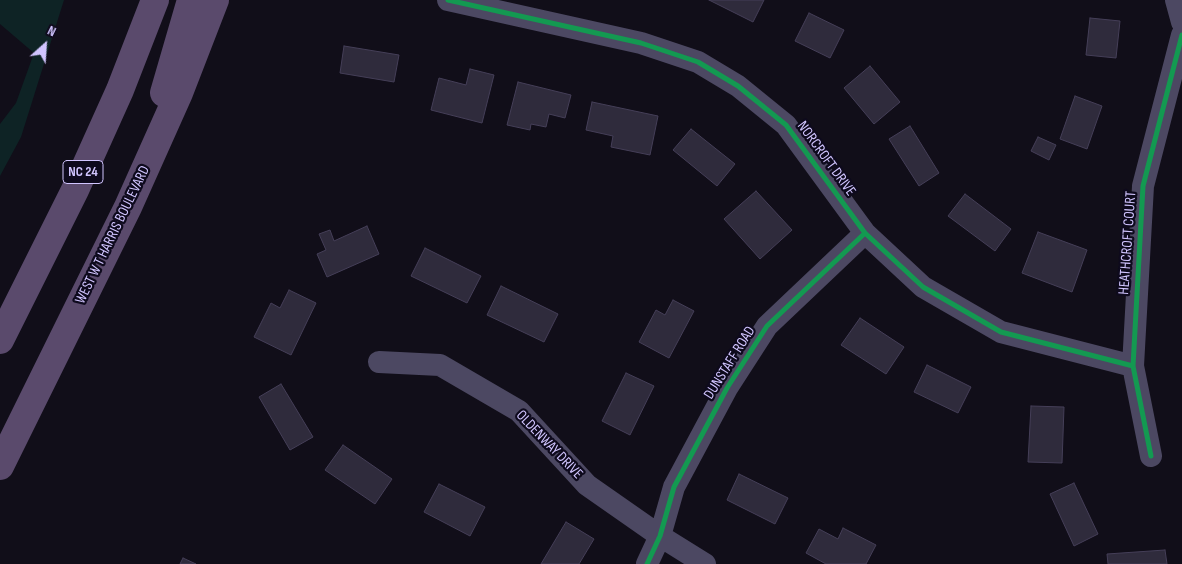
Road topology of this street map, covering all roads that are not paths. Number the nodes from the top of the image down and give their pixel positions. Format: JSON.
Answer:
{"nodes":[{"id":1,"x":155,"y":0,"type":"edge"},
{"id":2,"x":191,"y":0,"type":"edge"},
{"id":3,"x":215,"y":0,"type":"edge"},
{"id":4,"x":448,"y":0,"type":"edge"},
{"id":5,"x":1176,"y":0,"type":"edge"},
{"id":6,"x":1182,"y":22,"type":"edge"},
{"id":7,"x":1182,"y":35,"type":"edge"},
{"id":8,"x":145,"y":170,"type":"junction"},
{"id":9,"x":866,"y":232,"type":"junction"},
{"id":10,"x":0,"y":340,"type":"edge"},
{"id":11,"x":379,"y":362,"type":"dead end"},
{"id":12,"x":1132,"y":366,"type":"junction"},
{"id":13,"x":1151,"y":456,"type":"dead end"},
{"id":14,"x":0,"y":466,"type":"edge"},
{"id":15,"x":660,"y":536,"type":"junction"},
{"id":16,"x":647,"y":564,"type":"edge"},
{"id":17,"x":705,"y":564,"type":"edge"}],
"edges":[{"from":1,"to":10,"type":"main road","number":"NC 24"},
{"from":2,"to":8,"type":"main road"},
{"from":3,"to":8,"type":"main road","name":"WEST W T HARRIS BOULEVARD"},
{"from":4,"to":9,"type":"street","name":"NORCROFT DRIVE"},
{"from":5,"to":6,"type":"street"},
{"from":7,"to":12,"type":"street","name":"HEATHCROFT COURT"},
{"from":8,"to":14,"type":"main road","name":"WEST W T HARRIS BOULEVARD"},
{"from":9,"to":12,"type":"street","name":"NORCROFT DRIVE"},
{"from":9,"to":15,"type":"street","name":"DUNSTAFF ROAD"},
{"from":11,"to":15,"type":"street","name":"OLDENWAY DRIVE"},
{"from":12,"to":13,"type":"street","name":"HEATHCROFT COURT"},
{"from":15,"to":16,"type":"street","name":"DUNSTAFF ROAD"},
{"from":15,"to":17,"type":"street","name":"OLDENWAY DRIVE"}]}
